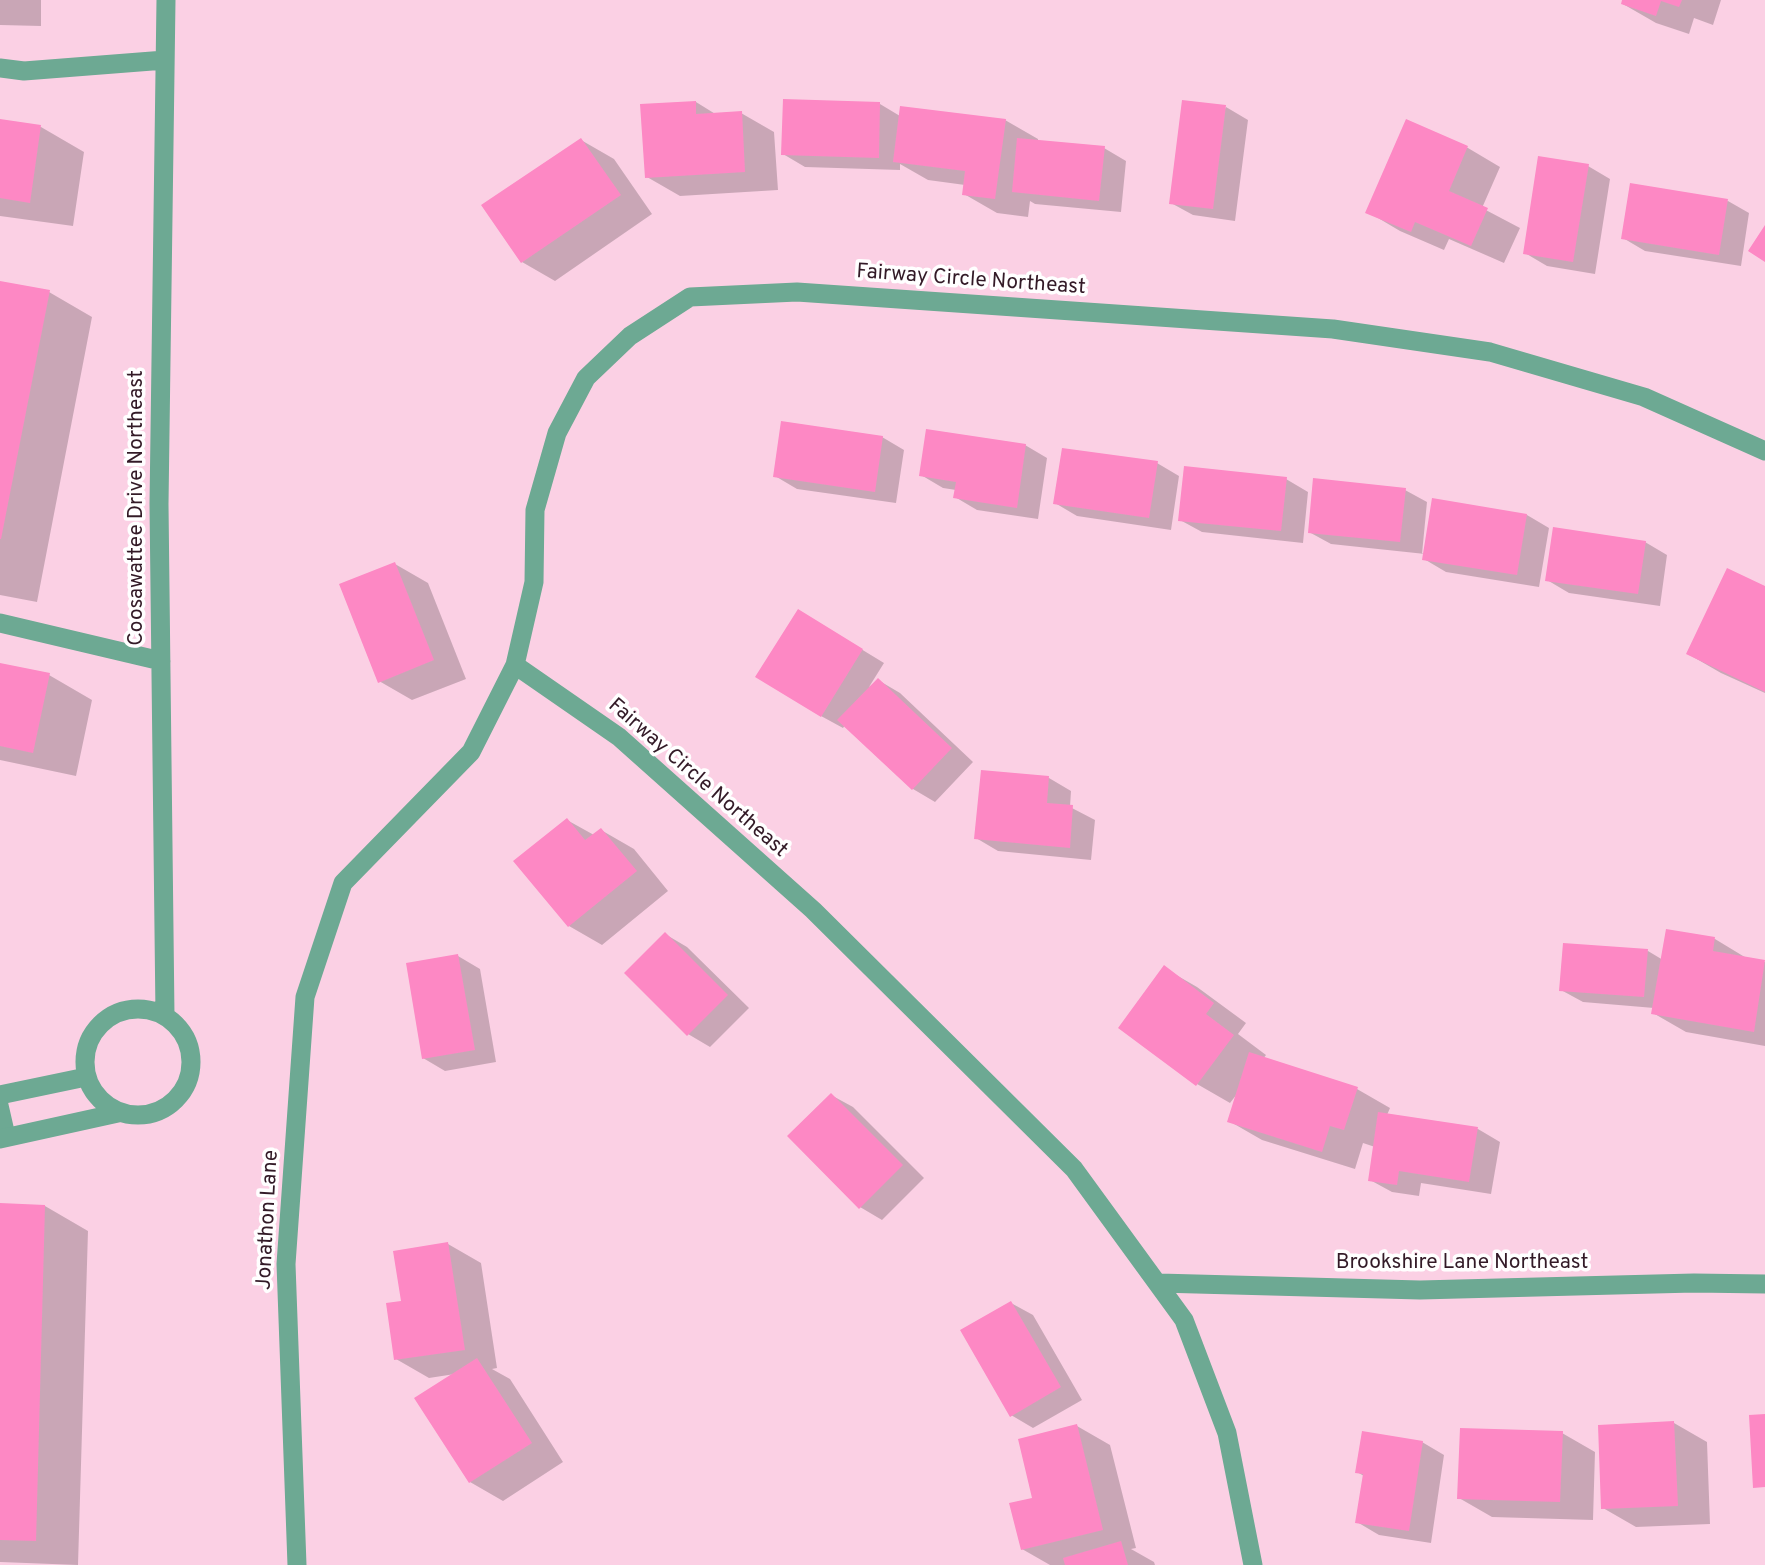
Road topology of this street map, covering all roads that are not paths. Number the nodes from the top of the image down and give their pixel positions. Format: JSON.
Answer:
{"nodes":[{"id":1,"x":166,"y":0,"type":"edge"},
{"id":2,"x":165,"y":60,"type":"junction"},
{"id":3,"x":0,"y":68,"type":"edge"},
{"id":4,"x":1765,"y":451,"type":"edge"},
{"id":5,"x":0,"y":623,"type":"edge"},
{"id":6,"x":161,"y":661,"type":"junction"},
{"id":7,"x":515,"y":665,"type":"junction"},
{"id":8,"x":165,"y":1016,"type":"junction"},
{"id":9,"x":86,"y":1077,"type":"junction"},
{"id":10,"x":0,"y":1095,"type":"edge"},
{"id":11,"x":0,"y":1103,"type":"edge"},
{"id":12,"x":118,"y":1112,"type":"junction"},
{"id":13,"x":4,"y":1138,"type":"edge"},
{"id":14,"x":1158,"y":1283,"type":"junction"},
{"id":15,"x":1765,"y":1284,"type":"edge"},
{"id":16,"x":297,"y":1565,"type":"edge"},
{"id":17,"x":1253,"y":1565,"type":"edge"}],
"edges":[{"from":1,"to":2,"type":"street","name":"Coosawattee Drive Northeast"},
{"from":2,"to":3,"type":"street"},
{"from":2,"to":6,"type":"street","name":"Coosawattee Drive Northeast"},
{"from":4,"to":7,"type":"street","name":"Fairway Circle Northeast"},
{"from":5,"to":6,"type":"street"},
{"from":6,"to":8,"type":"street","name":"Coosawattee Drive Northeast"},
{"from":7,"to":14,"type":"street","name":"Fairway Circle Northeast"},
{"from":7,"to":16,"type":"street","name":"Jonathon Lane"},
{"from":8,"to":9,"type":"street"},
{"from":8,"to":12,"type":"street"},
{"from":9,"to":10,"type":"street"},
{"from":9,"to":12,"type":"street"},
{"from":11,"to":13,"type":"lane"},
{"from":12,"to":13,"type":"street"},
{"from":14,"to":15,"type":"street","name":"Brookshire Lane Northeast"},
{"from":14,"to":17,"type":"street","name":"Fairway Circle Northeast"}]}
